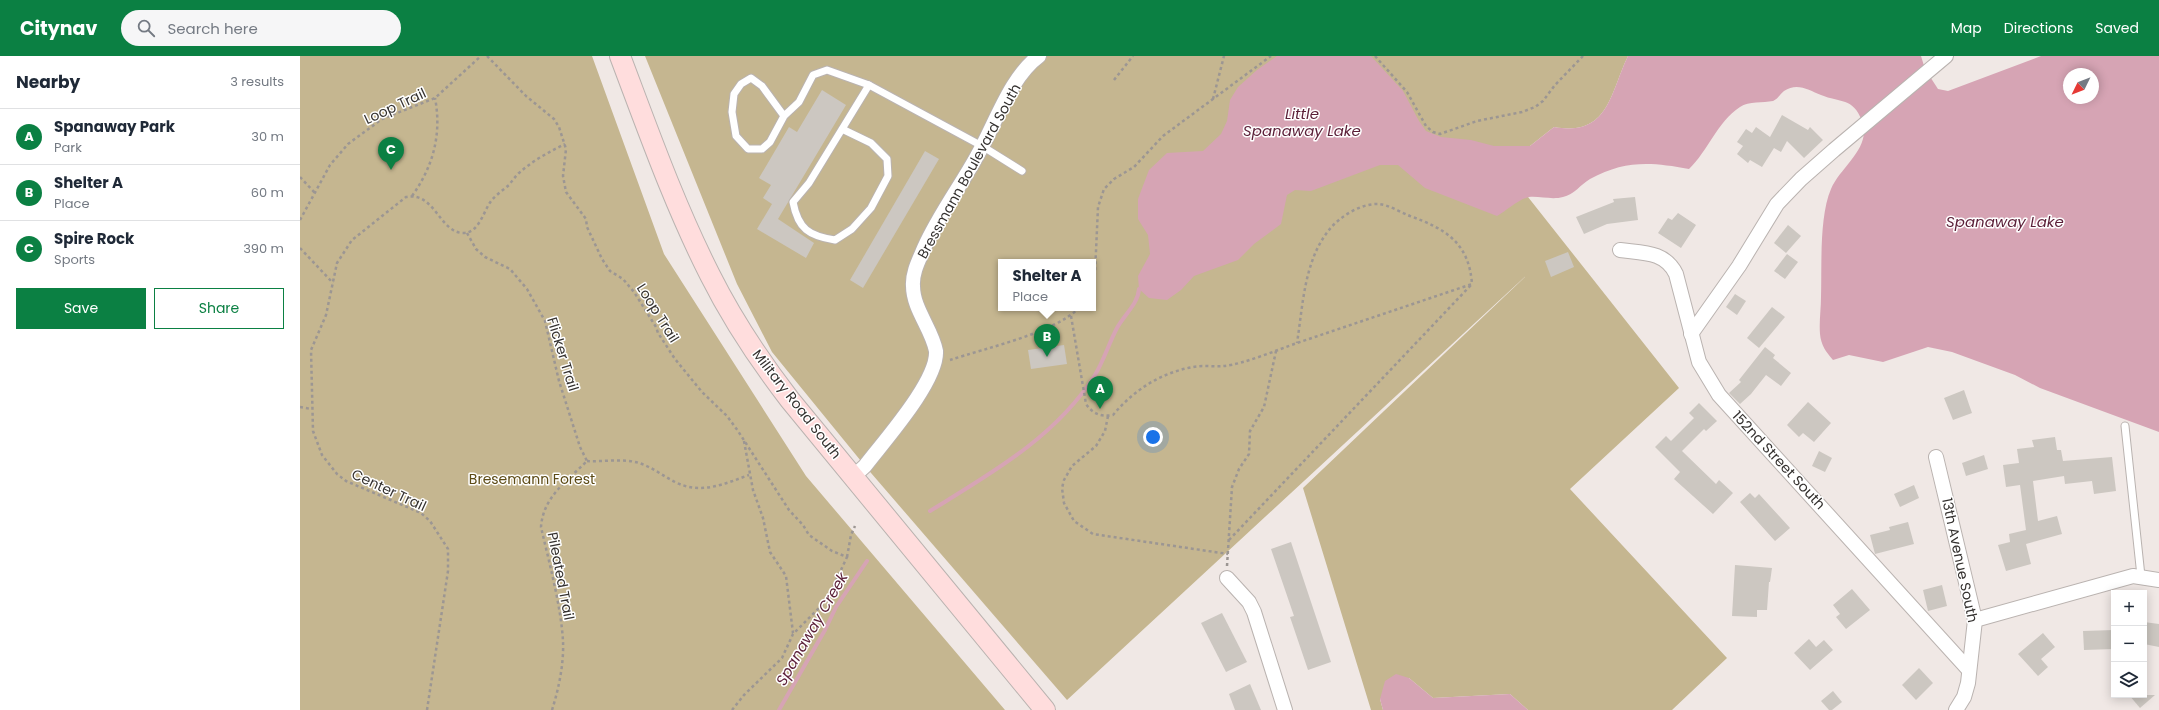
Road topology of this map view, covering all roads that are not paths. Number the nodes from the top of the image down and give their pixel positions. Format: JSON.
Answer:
{"nodes":[{"id":1,"x":620,"y":56,"type":"edge"},
{"id":2,"x":1039,"y":56,"type":"edge"},
{"id":3,"x":1941,"y":61,"type":"edge"},
{"id":4,"x":869,"y":85,"type":"junction"},
{"id":5,"x":784,"y":116,"type":"junction"},
{"id":6,"x":842,"y":129,"type":"junction"},
{"id":7,"x":982,"y":146,"type":"junction"},
{"id":8,"x":1022,"y":171,"type":"dead end"},
{"id":9,"x":1620,"y":250,"type":"dead end"},
{"id":10,"x":1691,"y":334,"type":"junction"},
{"id":11,"x":2125,"y":426,"type":"dead end"},
{"id":12,"x":1936,"y":457,"type":"dead end"},
{"id":13,"x":854,"y":476,"type":"junction"},
{"id":14,"x":2141,"y":576,"type":"junction"},
{"id":15,"x":1227,"y":578,"type":"road end"},
{"id":16,"x":2159,"y":580,"type":"edge"},
{"id":17,"x":1975,"y":620,"type":"junction"},
{"id":18,"x":1969,"y":670,"type":"junction"},
{"id":19,"x":1045,"y":710,"type":"edge"},
{"id":20,"x":1285,"y":710,"type":"edge"},
{"id":21,"x":1956,"y":710,"type":"edge"}],
"edges":[{"from":1,"to":13,"type":"main road","name":"Military Road South"},
{"from":2,"to":7,"type":"street","name":"Bressmann Boulevard South"},
{"from":3,"to":10,"type":"street"},
{"from":4,"to":5,"type":"lane"},
{"from":4,"to":6,"type":"lane"},
{"from":4,"to":7,"type":"lane"},
{"from":5,"to":5,"type":"lane"},
{"from":6,"to":6,"type":"lane"},
{"from":7,"to":8,"type":"lane"},
{"from":7,"to":13,"type":"street","name":"Bressmann Boulevard South"},
{"from":9,"to":10,"type":"street","name":"152nd Street South"},
{"from":10,"to":18,"type":"street","name":"152nd Street South"},
{"from":11,"to":14,"type":"lane"},
{"from":12,"to":17,"type":"street","name":"13th Avenue South"},
{"from":13,"to":19,"type":"main road","name":"Military Road South"},
{"from":14,"to":16,"type":"street"},
{"from":14,"to":17,"type":"street"},
{"from":15,"to":20,"type":"street"},
{"from":17,"to":18,"type":"street","name":"13th Avenue South"},
{"from":18,"to":21,"type":"street","name":"13th Avenue South"}]}
